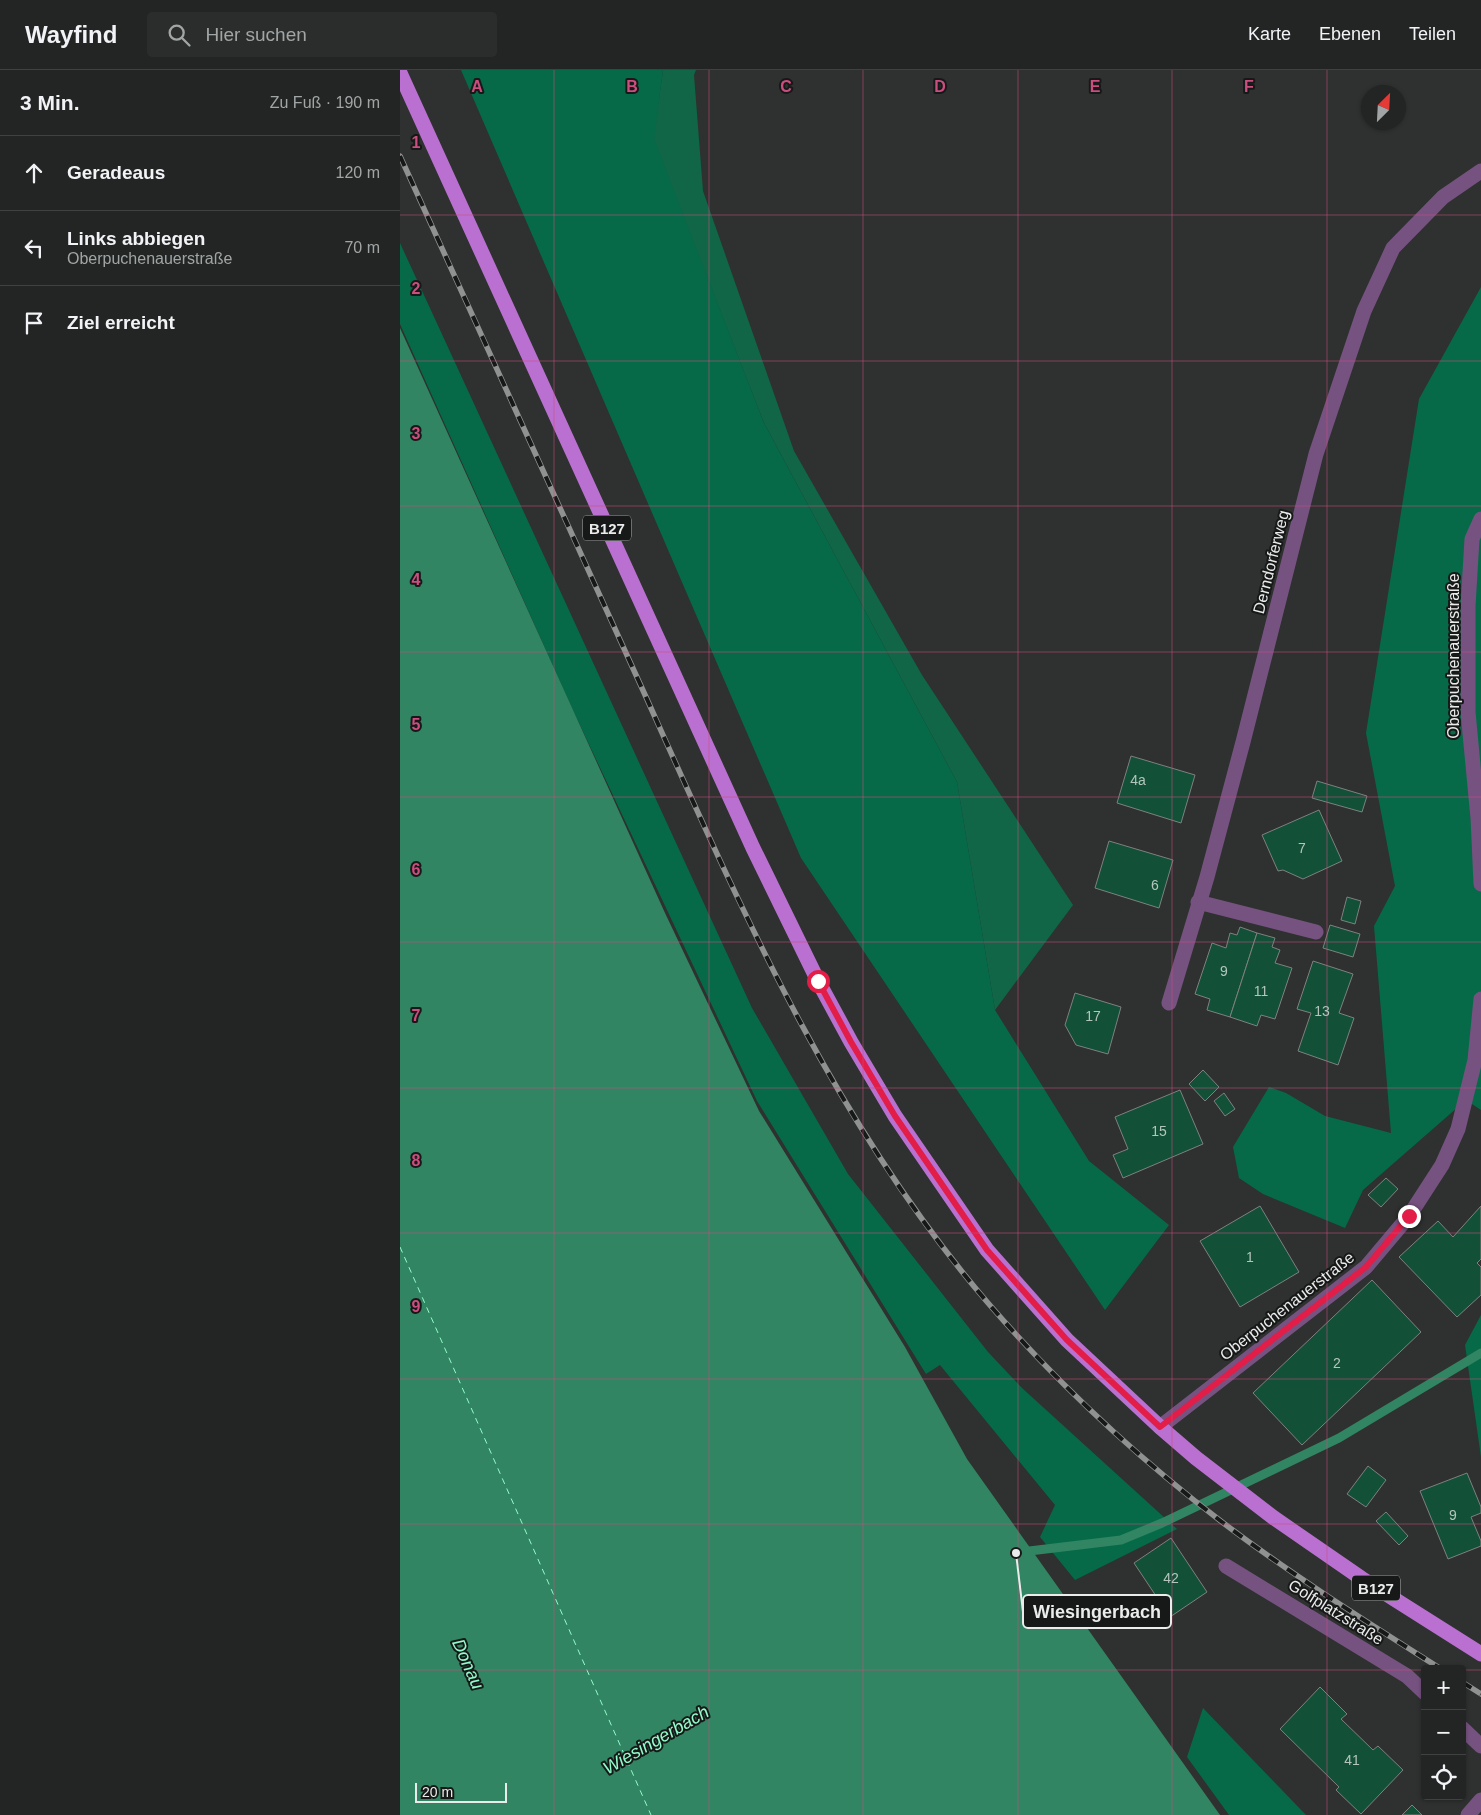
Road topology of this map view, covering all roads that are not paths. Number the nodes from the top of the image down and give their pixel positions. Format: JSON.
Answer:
{"nodes":[{"id":1,"x":400,"y":73,"type":"edge"},
{"id":2,"x":1481,"y":171,"type":"edge"},
{"id":3,"x":1481,"y":519,"type":"edge"},
{"id":4,"x":1481,"y":884,"type":"edge"},
{"id":5,"x":1198,"y":902,"type":"junction"},
{"id":6,"x":1316,"y":932,"type":"dead end"},
{"id":7,"x":1481,"y":999,"type":"edge"},
{"id":8,"x":1168,"y":1003,"type":"dead end"},
{"id":9,"x":1160,"y":1427,"type":"junction"},
{"id":10,"x":1226,"y":1566,"type":"dead end"},
{"id":11,"x":1481,"y":1654,"type":"edge"},
{"id":12,"x":1421,"y":1689,"type":"edge"},
{"id":13,"x":1466,"y":1732,"type":"edge"},
{"id":14,"x":1481,"y":1746,"type":"edge"},
{"id":15,"x":1481,"y":1800,"type":"edge"},
{"id":16,"x":1468,"y":1815,"type":"edge"}],
"edges":[{"from":1,"to":9,"type":"main road","number":"B127"},
{"from":2,"to":5,"type":"street","name":"Derndorferweg"},
{"from":3,"to":4,"type":"street","name":"Oberpuchenauerstraße"},
{"from":5,"to":6,"type":"street"},
{"from":5,"to":8,"type":"street","name":"Derndorferweg"},
{"from":7,"to":9,"type":"street","name":"Oberpuchenauerstraße"},
{"from":9,"to":11,"type":"main road","number":"B127"},
{"from":10,"to":12,"type":"street","name":"Golfplatzstraße"},
{"from":13,"to":14,"type":"street"},
{"from":15,"to":16,"type":"street"}]}
